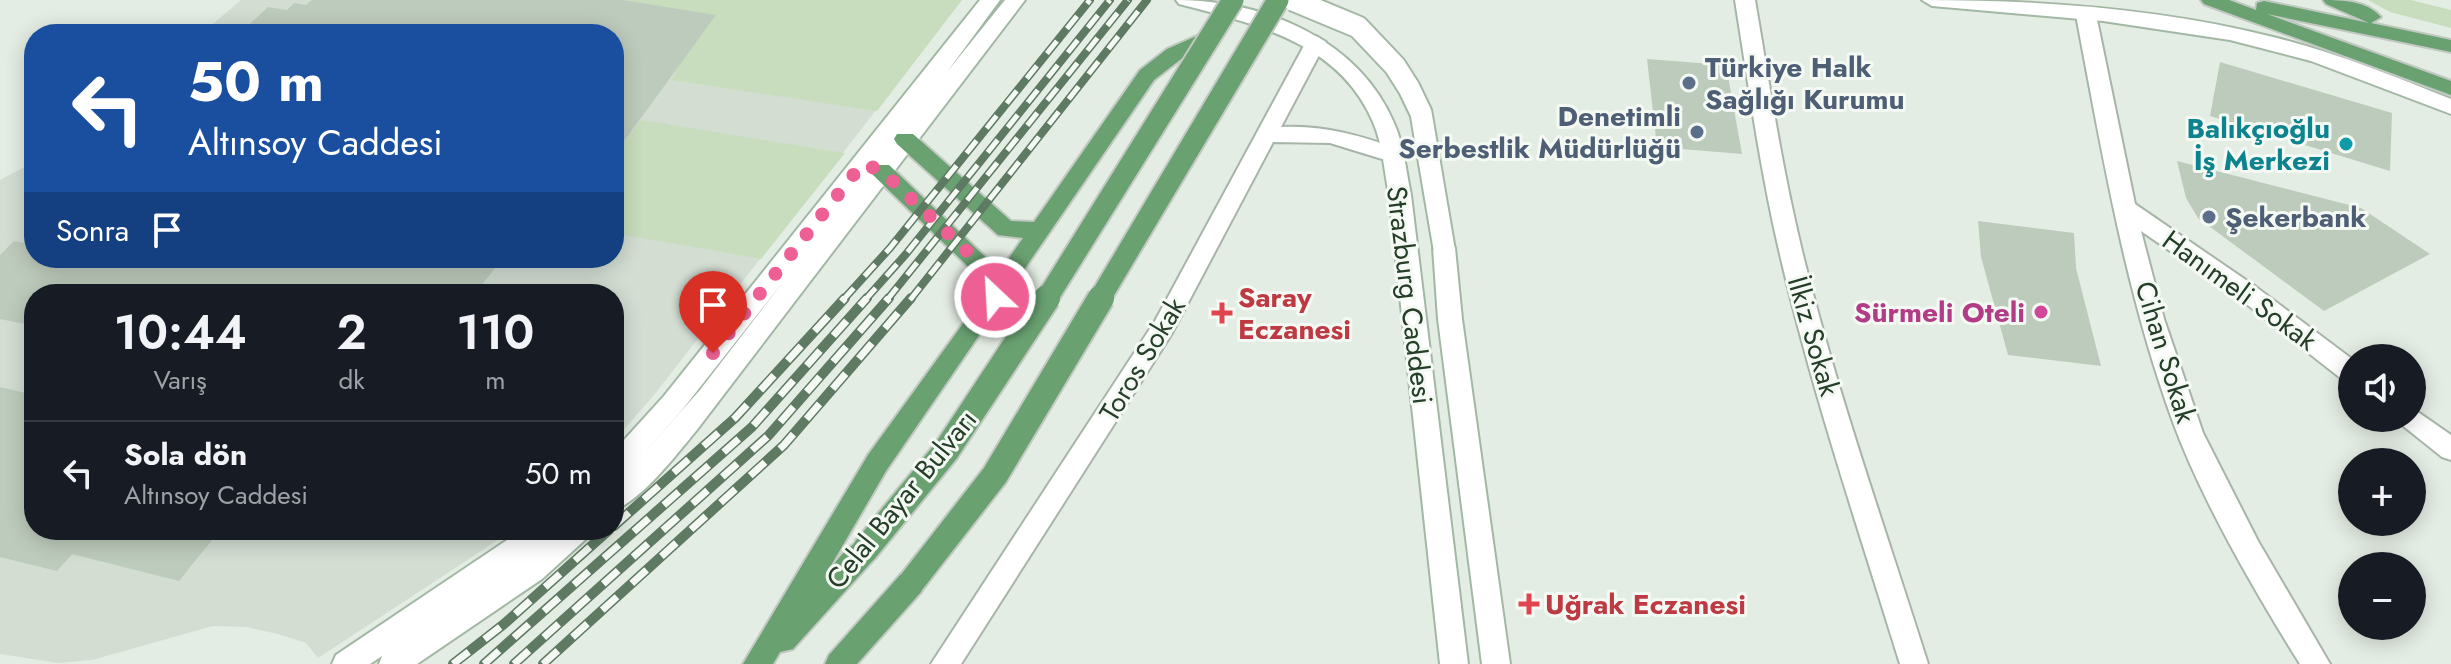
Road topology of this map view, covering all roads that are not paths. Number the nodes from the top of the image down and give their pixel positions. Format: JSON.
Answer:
{"nodes":[{"id":1,"x":990,"y":0,"type":"edge"},
{"id":2,"x":1015,"y":0,"type":"edge"},
{"id":3,"x":1186,"y":0,"type":"edge"},
{"id":4,"x":1233,"y":0,"type":"edge"},
{"id":5,"x":1278,"y":0,"type":"edge"},
{"id":6,"x":1293,"y":0,"type":"edge"},
{"id":7,"x":1745,"y":0,"type":"edge"},
{"id":8,"x":1932,"y":0,"type":"edge"},
{"id":9,"x":2211,"y":0,"type":"edge"},
{"id":10,"x":2230,"y":0,"type":"edge"},
{"id":11,"x":2333,"y":0,"type":"edge"},
{"id":12,"x":2086,"y":15,"type":"junction"},
{"id":13,"x":1208,"y":37,"type":"junction"},
{"id":14,"x":2451,"y":38,"type":"edge"},
{"id":15,"x":1316,"y":42,"type":"junction"},
{"id":16,"x":2451,"y":46,"type":"edge"},
{"id":17,"x":2451,"y":88,"type":"edge"},
{"id":18,"x":2451,"y":107,"type":"edge"},
{"id":19,"x":1266,"y":135,"type":"junction"},
{"id":20,"x":896,"y":136,"type":"junction"},
{"id":21,"x":1392,"y":155,"type":"junction"},
{"id":22,"x":872,"y":167,"type":"junction"},
{"id":23,"x":2126,"y":209,"type":"junction"},
{"id":24,"x":1040,"y":230,"type":"junction"},
{"id":25,"x":995,"y":297,"type":"junction"},
{"id":26,"x":2338,"y":362,"type":"edge"},
{"id":27,"x":2426,"y":430,"type":"edge"},
{"id":28,"x":2451,"y":449,"type":"edge"},
{"id":29,"x":624,"y":458,"type":"edge"},
{"id":30,"x":624,"y":490,"type":"edge"},
{"id":31,"x":530,"y":540,"type":"edge"},
{"id":32,"x":566,"y":540,"type":"edge"},
{"id":33,"x":346,"y":664,"type":"edge"},
{"id":34,"x":393,"y":664,"type":"edge"},
{"id":35,"x":759,"y":664,"type":"edge"},
{"id":36,"x":839,"y":664,"type":"edge"},
{"id":37,"x":945,"y":664,"type":"edge"},
{"id":38,"x":1454,"y":664,"type":"edge"},
{"id":39,"x":1496,"y":664,"type":"edge"},
{"id":40,"x":1914,"y":664,"type":"edge"},
{"id":41,"x":2316,"y":664,"type":"edge"}],
"edges":[{"from":1,"to":20,"type":"street"},
{"from":2,"to":20,"type":"street"},
{"from":3,"to":15,"type":"street","name":"Strazburg Caddesi"},
{"from":4,"to":13,"type":"main road","name":"Celal Bayar Bulvarı","bridge":true},
{"from":5,"to":36,"type":"main road","name":"Celal Bayar Bulvarı","bridge":true},
{"from":6,"to":39,"type":"street","name":"Strazburg Caddesi","bridge":true},
{"from":7,"to":40,"type":"street","name":"İlkiz Sokak"},
{"from":8,"to":12,"type":"street"},
{"from":9,"to":17,"type":"main road"},
{"from":10,"to":16,"type":"main road"},
{"from":11,"to":14,"type":"main road"},
{"from":12,"to":18,"type":"street"},
{"from":12,"to":23,"type":"street","name":"Cihan Sokak"},
{"from":13,"to":24,"type":"main road"},
{"from":13,"to":35,"type":"main road","name":"Celal Bayar Bulvarı","bridge":true},
{"from":15,"to":19,"type":"street","name":"Toros Sokak"},
{"from":15,"to":21,"type":"street","name":"Strazburg Caddesi"},
{"from":19,"to":21,"type":"street"},
{"from":19,"to":37,"type":"street","name":"Toros Sokak"},
{"from":20,"to":22,"type":"street"},
{"from":20,"to":24,"type":"main road"},
{"from":21,"to":38,"type":"street","name":"Strazburg Caddesi"},
{"from":22,"to":25,"type":"main road"},
{"from":22,"to":29,"type":"street"},
{"from":22,"to":30,"type":"street"},
{"from":23,"to":26,"type":"street","name":"Hanımeli Sokak"},
{"from":23,"to":41,"type":"street","name":"Cihan Sokak"},
{"from":24,"to":25,"type":"main road"},
{"from":25,"to":35,"type":"main road"},
{"from":27,"to":28,"type":"street"},
{"from":31,"to":33,"type":"street"},
{"from":32,"to":34,"type":"street"}]}
